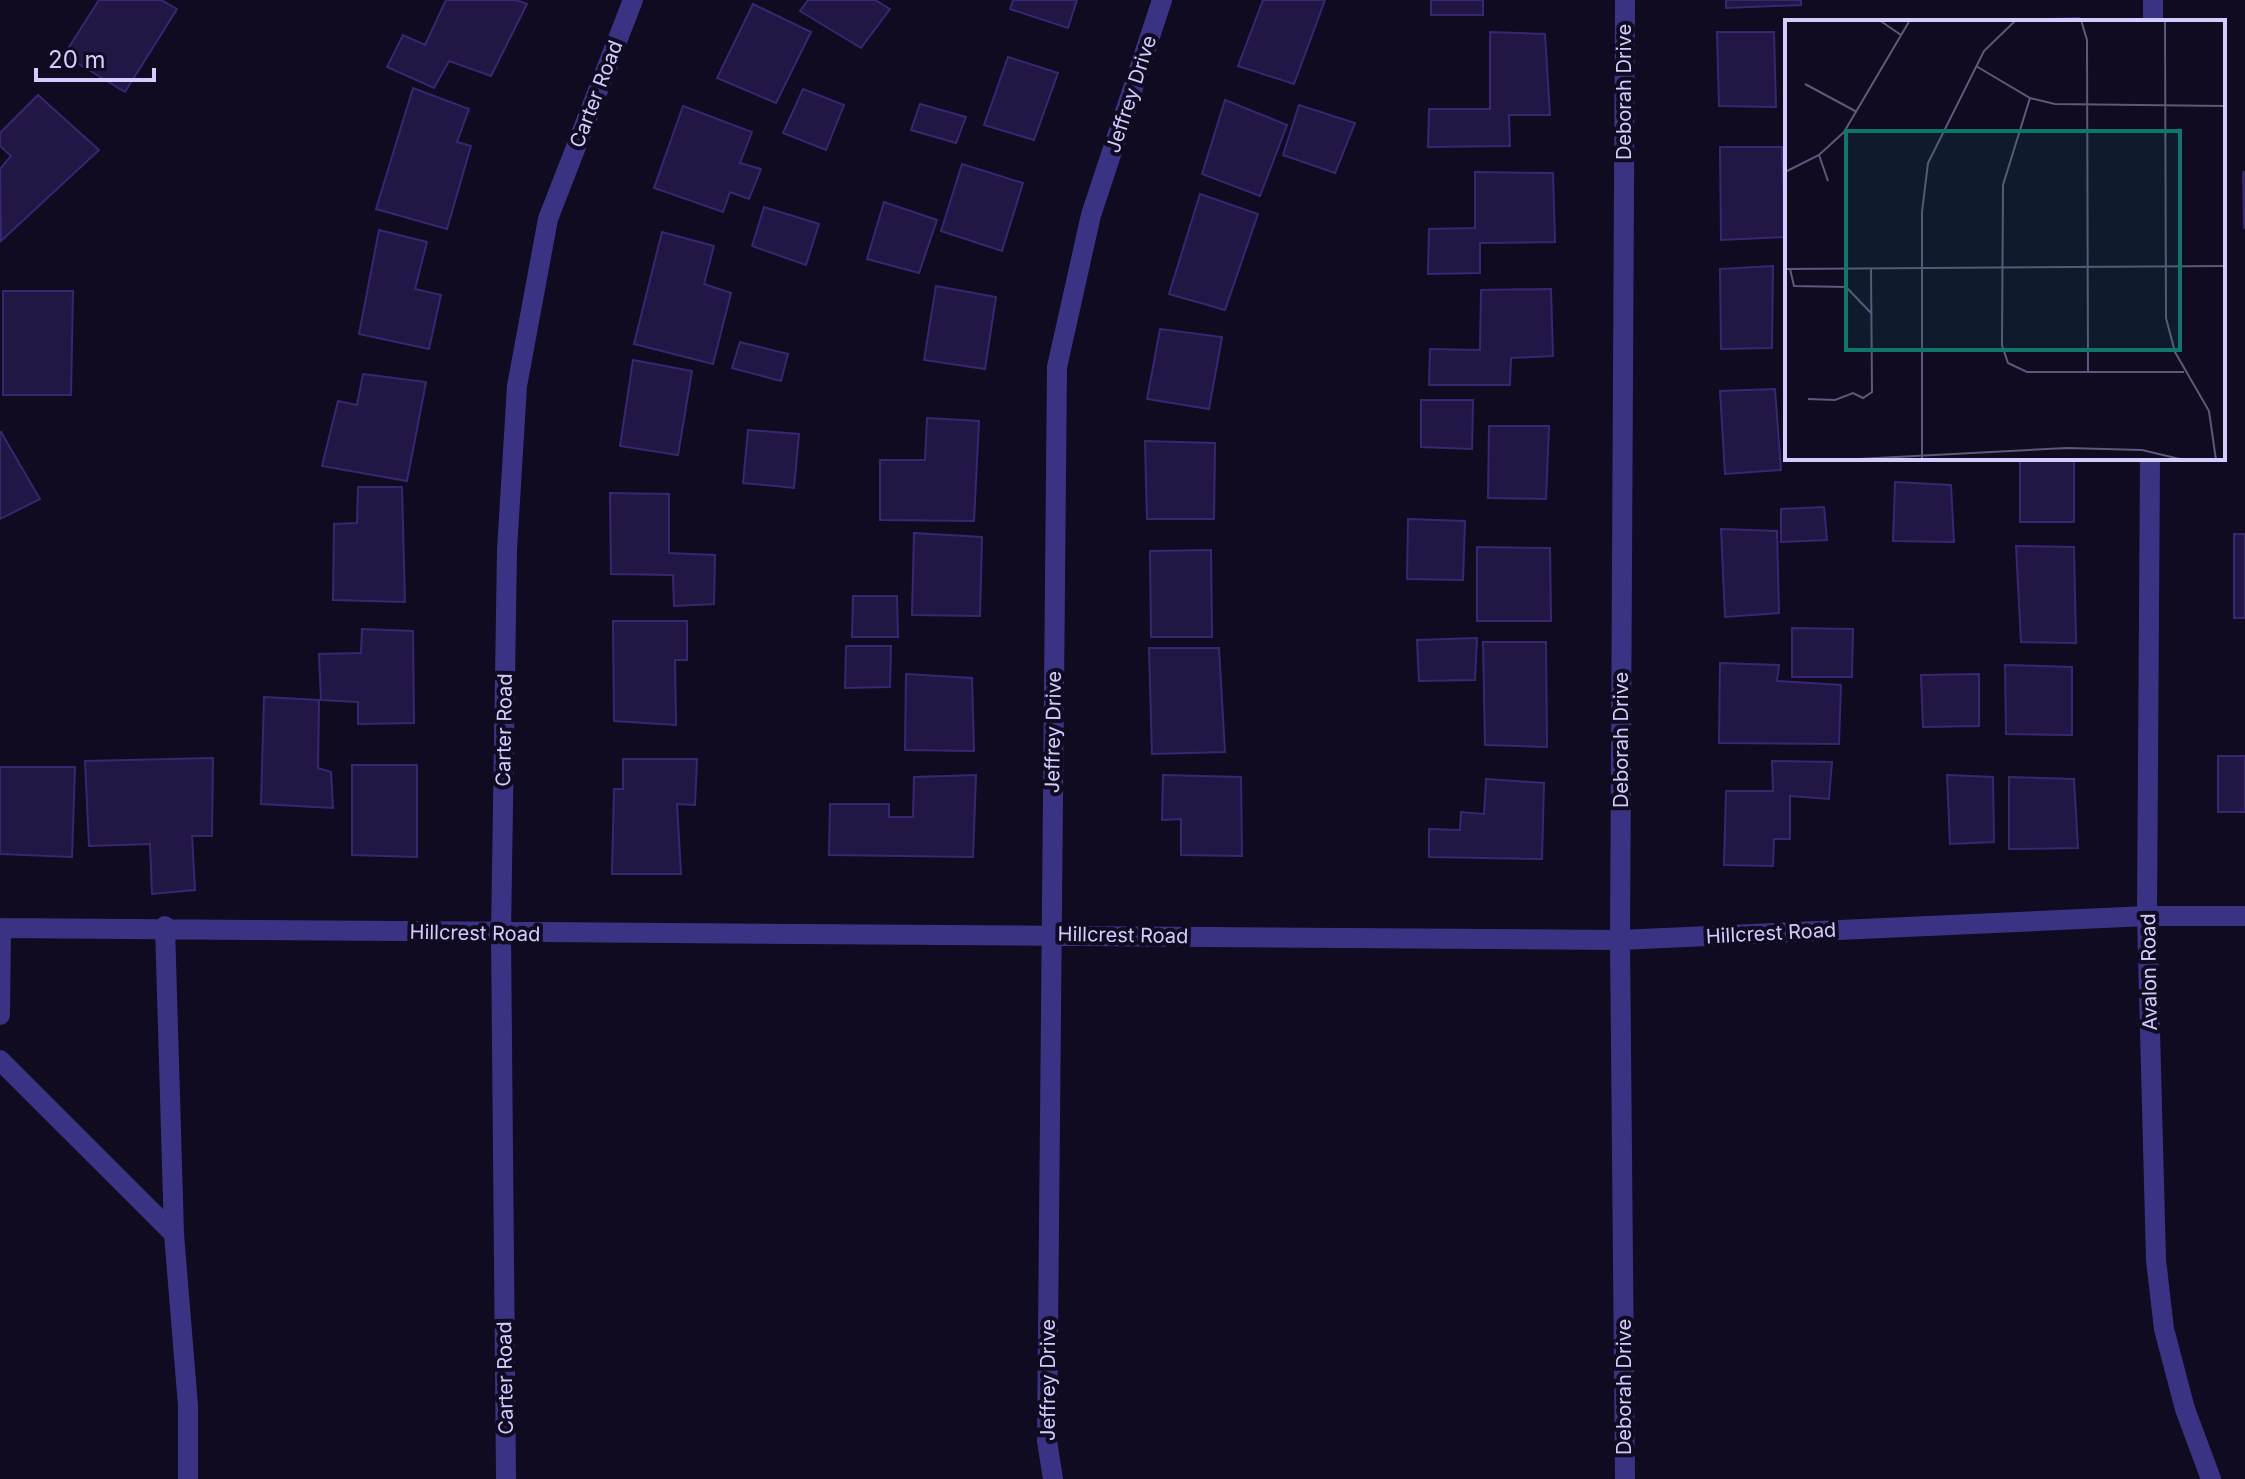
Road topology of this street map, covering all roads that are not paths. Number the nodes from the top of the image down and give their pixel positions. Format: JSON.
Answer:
{"nodes":[{"id":1,"x":633,"y":0,"type":"edge"},
{"id":2,"x":1162,"y":0,"type":"edge"},
{"id":3,"x":1625,"y":0,"type":"edge"},
{"id":4,"x":2150,"y":460,"type":"edge"},
{"id":5,"x":2147,"y":916,"type":"junction"},
{"id":6,"x":2245,"y":916,"type":"edge"},
{"id":7,"x":165,"y":926,"type":"junction"},
{"id":8,"x":0,"y":928,"type":"edge"},
{"id":9,"x":501,"y":934,"type":"junction"},
{"id":10,"x":1051,"y":934,"type":"junction"},
{"id":11,"x":1620,"y":940,"type":"junction"},
{"id":12,"x":0,"y":1015,"type":"edge"},
{"id":13,"x":0,"y":1060,"type":"edge"},
{"id":14,"x":174,"y":1234,"type":"junction"},
{"id":15,"x":188,"y":1479,"type":"edge"},
{"id":16,"x":506,"y":1479,"type":"edge"},
{"id":17,"x":1053,"y":1479,"type":"edge"},
{"id":18,"x":1625,"y":1479,"type":"edge"},
{"id":19,"x":2211,"y":1479,"type":"edge"}],
"edges":[{"from":1,"to":9,"type":"street","name":"Carter Road"},
{"from":2,"to":10,"type":"street","name":"Jeffrey Drive"},
{"from":3,"to":11,"type":"street","name":"Deborah Drive"},
{"from":4,"to":5,"type":"street","name":"Avalon Road"},
{"from":5,"to":6,"type":"street","name":"Hillcrest Road"},
{"from":5,"to":11,"type":"street","name":"Hillcrest Road"},
{"from":5,"to":19,"type":"street","name":"Avalon Road"},
{"from":7,"to":8,"type":"street","name":"Hillcrest Road"},
{"from":7,"to":9,"type":"street","name":"Hillcrest Road"},
{"from":7,"to":14,"type":"street"},
{"from":8,"to":12,"type":"street"},
{"from":9,"to":10,"type":"street","name":"Hillcrest Road"},
{"from":9,"to":16,"type":"street","name":"Carter Road"},
{"from":10,"to":11,"type":"street","name":"Hillcrest Road"},
{"from":10,"to":17,"type":"street","name":"Jeffrey Drive"},
{"from":11,"to":18,"type":"street","name":"Deborah Drive"},
{"from":13,"to":14,"type":"street"},
{"from":14,"to":15,"type":"street"}]}
